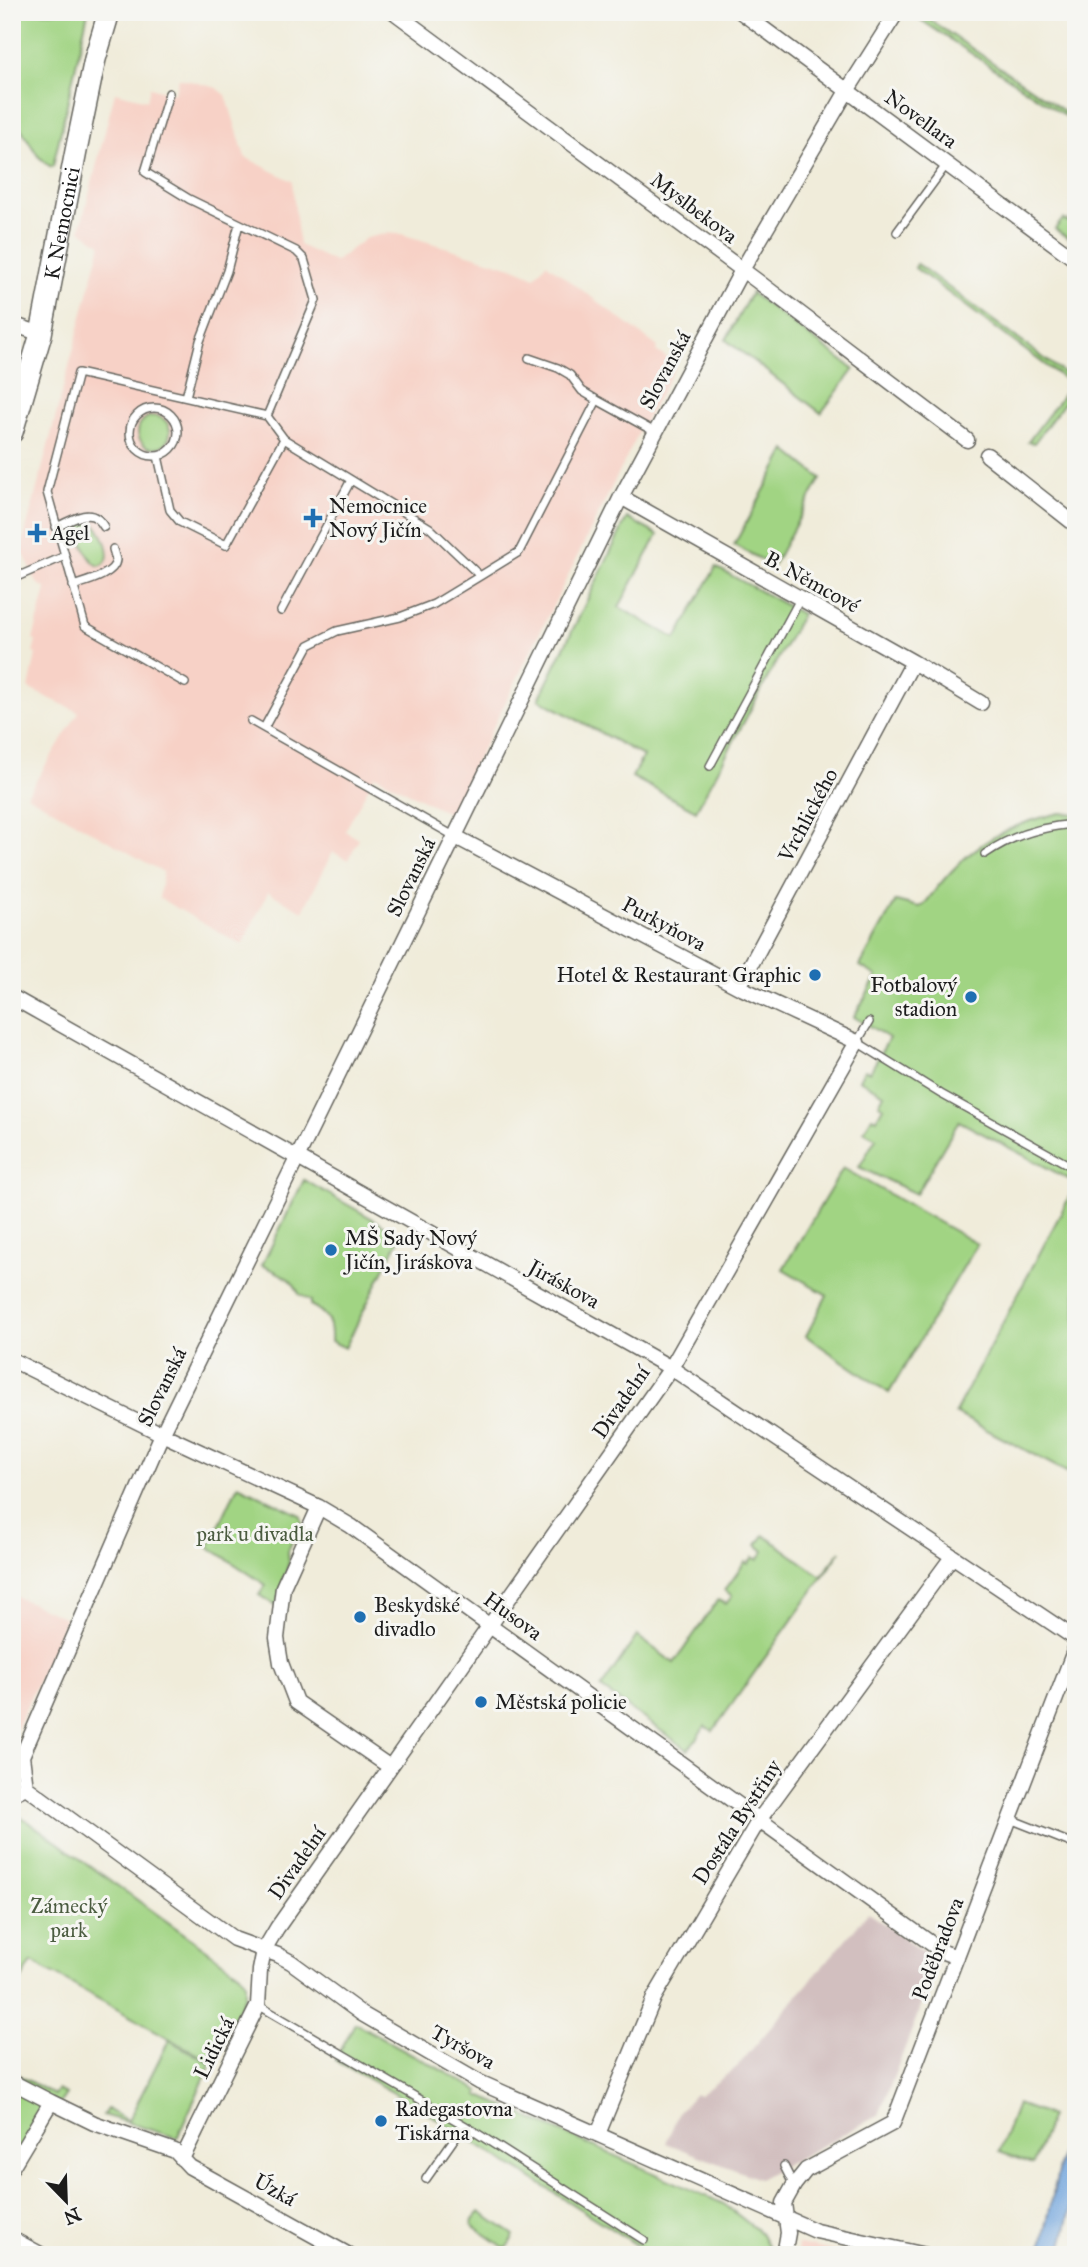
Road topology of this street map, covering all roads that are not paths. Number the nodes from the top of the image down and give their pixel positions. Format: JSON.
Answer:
{"nodes":[{"id":1,"x":109,"y":12,"type":"edge"},
{"id":2,"x":394,"y":12,"type":"edge"},
{"id":3,"x":741,"y":12,"type":"edge"},
{"id":4,"x":897,"y":12,"type":"edge"},
{"id":5,"x":847,"y":90,"type":"junction"},
{"id":6,"x":169,"y":93,"type":"dead end"},
{"id":7,"x":947,"y":164,"type":"junction"},
{"id":8,"x":239,"y":224,"type":"junction"},
{"id":9,"x":897,"y":232,"type":"dead end"},
{"id":10,"x":1076,"y":260,"type":"edge"},
{"id":11,"x":742,"y":270,"type":"junction"},
{"id":12,"x":12,"y":324,"type":"edge"},
{"id":13,"x":41,"y":334,"type":"junction"},
{"id":14,"x":529,"y":358,"type":"dead end"},
{"id":15,"x":173,"y":394,"type":"junction"},
{"id":16,"x":186,"y":397,"type":"junction"},
{"id":17,"x":597,"y":400,"type":"junction"},
{"id":18,"x":168,"y":412,"type":"junction"},
{"id":19,"x":267,"y":416,"type":"junction"},
{"id":20,"x":12,"y":432,"type":"edge"},
{"id":21,"x":656,"y":432,"type":"junction"},
{"id":22,"x":284,"y":439,"type":"junction"},
{"id":23,"x":967,"y":440,"type":"dead end"},
{"id":24,"x":158,"y":456,"type":"junction"},
{"id":25,"x":987,"y":456,"type":"dead end"},
{"id":26,"x":351,"y":480,"type":"junction"},
{"id":27,"x":621,"y":498,"type":"junction"},
{"id":28,"x":1076,"y":525,"type":"edge"},
{"id":29,"x":56,"y":527,"type":"junction"},
{"id":30,"x":104,"y":527,"type":"dead end"},
{"id":31,"x":113,"y":549,"type":"dead end"},
{"id":32,"x":65,"y":556,"type":"junction"},
{"id":33,"x":480,"y":576,"type":"junction"},
{"id":34,"x":12,"y":579,"type":"edge"},
{"id":35,"x":73,"y":586,"type":"junction"},
{"id":36,"x":800,"y":600,"type":"junction"},
{"id":37,"x":281,"y":611,"type":"dead end"},
{"id":38,"x":914,"y":662,"type":"junction"},
{"id":39,"x":185,"y":683,"type":"dead end"},
{"id":40,"x":982,"y":703,"type":"dead end"},
{"id":41,"x":251,"y":721,"type":"dead end"},
{"id":42,"x":264,"y":728,"type":"junction"},
{"id":43,"x":710,"y":766,"type":"dead end"},
{"id":44,"x":1076,"y":824,"type":"edge"},
{"id":45,"x":454,"y":836,"type":"junction"},
{"id":46,"x":985,"y":854,"type":"dead end"},
{"id":47,"x":739,"y":987,"type":"junction"},
{"id":48,"x":12,"y":997,"type":"edge"},
{"id":49,"x":869,"y":1023,"type":"dead end"},
{"id":50,"x":857,"y":1042,"type":"junction"},
{"id":51,"x":297,"y":1158,"type":"junction"},
{"id":52,"x":1076,"y":1169,"type":"edge"},
{"id":53,"x":12,"y":1360,"type":"edge"},
{"id":54,"x":671,"y":1368,"type":"junction"},
{"id":55,"x":162,"y":1434,"type":"junction"},
{"id":56,"x":320,"y":1507,"type":"junction"},
{"id":57,"x":952,"y":1557,"type":"junction"},
{"id":58,"x":490,"y":1625,"type":"junction"},
{"id":59,"x":1076,"y":1639,"type":"edge"},
{"id":60,"x":1076,"y":1646,"type":"edge"},
{"id":61,"x":390,"y":1767,"type":"junction"},
{"id":62,"x":26,"y":1787,"type":"junction"},
{"id":63,"x":12,"y":1794,"type":"edge"},
{"id":64,"x":1010,"y":1819,"type":"junction"},
{"id":65,"x":759,"y":1821,"type":"junction"},
{"id":66,"x":1076,"y":1845,"type":"edge"},
{"id":67,"x":264,"y":1950,"type":"junction"},
{"id":68,"x":957,"y":1957,"type":"junction"},
{"id":69,"x":258,"y":2005,"type":"junction"},
{"id":70,"x":316,"y":2038,"type":"junction"},
{"id":71,"x":311,"y":2047,"type":"dead end"},
{"id":72,"x":12,"y":2082,"type":"edge"},
{"id":73,"x":51,"y":2102,"type":"junction"},
{"id":74,"x":464,"y":2125,"type":"junction"},
{"id":75,"x":598,"y":2134,"type":"junction"},
{"id":76,"x":182,"y":2159,"type":"junction"},
{"id":77,"x":784,"y":2166,"type":"dead end"},
{"id":78,"x":12,"y":2167,"type":"edge"},
{"id":79,"x":426,"y":2179,"type":"dead end"},
{"id":80,"x":794,"y":2185,"type":"junction"},
{"id":81,"x":786,"y":2218,"type":"junction"},
{"id":82,"x":12,"y":2239,"type":"edge"},
{"id":83,"x":645,"y":2240,"type":"dead end"},
{"id":84,"x":42,"y":2255,"type":"edge"},
{"id":85,"x":349,"y":2255,"type":"edge"},
{"id":86,"x":784,"y":2255,"type":"edge"},
{"id":87,"x":926,"y":2255,"type":"edge"}],
"edges":[{"from":1,"to":13,"type":"street","name":"K Nemocnici"},
{"from":2,"to":11,"type":"street","name":"Myslbekova"},
{"from":3,"to":5,"type":"street","name":"Novellara"},
{"from":4,"to":5,"type":"street","name":"Slovanská"},
{"from":5,"to":7,"type":"street","name":"Novellara"},
{"from":5,"to":11,"type":"street","name":"Slovanská"},
{"from":6,"to":8,"type":"lane"},
{"from":7,"to":9,"type":"lane"},
{"from":7,"to":10,"type":"street","name":"Novellara"},
{"from":8,"to":16,"type":"lane"},
{"from":8,"to":19,"type":"lane"},
{"from":11,"to":21,"type":"street","name":"Slovanská"},
{"from":11,"to":23,"type":"street","name":"Myslbekova"},
{"from":12,"to":13,"type":"street"},
{"from":13,"to":20,"type":"street","name":"K Nemocnici"},
{"from":14,"to":17,"type":"lane"},
{"from":15,"to":16,"type":"lane"},
{"from":15,"to":18,"type":"lane"},
{"from":15,"to":29,"type":"lane"},
{"from":16,"to":19,"type":"lane"},
{"from":17,"to":21,"type":"lane"},
{"from":17,"to":33,"type":"lane"},
{"from":18,"to":24,"type":"lane"},
{"from":18,"to":24,"type":"lane"},
{"from":19,"to":22,"type":"lane"},
{"from":21,"to":27,"type":"street","name":"Slovanská"},
{"from":22,"to":24,"type":"lane"},
{"from":22,"to":26,"type":"lane"},
{"from":25,"to":28,"type":"street"},
{"from":26,"to":33,"type":"lane"},
{"from":26,"to":37,"type":"lane"},
{"from":27,"to":36,"type":"street","name":"B. Němcové"},
{"from":27,"to":45,"type":"street","name":"Slovanská"},
{"from":29,"to":30,"type":"lane"},
{"from":29,"to":32,"type":"lane"},
{"from":31,"to":35,"type":"lane"},
{"from":32,"to":34,"type":"lane"},
{"from":32,"to":35,"type":"lane"},
{"from":33,"to":42,"type":"lane"},
{"from":35,"to":39,"type":"lane"},
{"from":36,"to":38,"type":"street","name":"B. Němcové"},
{"from":36,"to":43,"type":"lane"},
{"from":38,"to":40,"type":"street","name":"B. Němcové"},
{"from":38,"to":47,"type":"street","name":"Vrchlického"},
{"from":41,"to":42,"type":"lane"},
{"from":42,"to":45,"type":"lane"},
{"from":44,"to":46,"type":"lane"},
{"from":45,"to":47,"type":"street","name":"Purkyňova"},
{"from":45,"to":51,"type":"street","name":"Slovanská"},
{"from":47,"to":50,"type":"street","name":"Purkyňova"},
{"from":48,"to":51,"type":"street","name":"Jiráskova"},
{"from":49,"to":50,"type":"lane"},
{"from":50,"to":52,"type":"lane"},
{"from":50,"to":54,"type":"street","name":"Divadelní"},
{"from":51,"to":54,"type":"street","name":"Jiráskova"},
{"from":51,"to":55,"type":"street","name":"Slovanská"},
{"from":53,"to":55,"type":"street","name":"Husova"},
{"from":54,"to":57,"type":"street","name":"Jiráskova"},
{"from":54,"to":58,"type":"street","name":"Divadelní"},
{"from":55,"to":56,"type":"street","name":"Husova"},
{"from":55,"to":62,"type":"street","name":"Slovanská"},
{"from":56,"to":58,"type":"street","name":"Husova"},
{"from":56,"to":61,"type":"street"},
{"from":57,"to":59,"type":"street","name":"Jiráskova"},
{"from":57,"to":65,"type":"street","name":"Dostála Bystřiny"},
{"from":58,"to":61,"type":"street","name":"Divadelní"},
{"from":58,"to":65,"type":"street","name":"Husova"},
{"from":60,"to":64,"type":"street","name":"Poděbradova"},
{"from":61,"to":67,"type":"street","name":"Divadelní"},
{"from":62,"to":63,"type":"street"},
{"from":62,"to":67,"type":"street","name":"Tyršova"},
{"from":64,"to":66,"type":"lane"},
{"from":64,"to":68,"type":"street","name":"Poděbradova"},
{"from":65,"to":68,"type":"street","name":"Husova"},
{"from":65,"to":75,"type":"street","name":"Dostála Bystřiny"},
{"from":67,"to":69,"type":"street","name":"Lidická"},
{"from":67,"to":75,"type":"street","name":"Tyršova"},
{"from":68,"to":80,"type":"street","name":"Poděbradova"},
{"from":69,"to":70,"type":"lane"},
{"from":69,"to":76,"type":"street","name":"Lidická"},
{"from":70,"to":71,"type":"lane"},
{"from":70,"to":74,"type":"lane"},
{"from":72,"to":73,"type":"street","name":"Úzká"},
{"from":73,"to":76,"type":"street","name":"Úzká"},
{"from":73,"to":78,"type":"street"},
{"from":74,"to":79,"type":"lane"},
{"from":74,"to":83,"type":"lane"},
{"from":75,"to":81,"type":"street","name":"Tyršova"},
{"from":76,"to":85,"type":"street","name":"Úzká"},
{"from":77,"to":80,"type":"lane"},
{"from":80,"to":81,"type":"street"},
{"from":81,"to":86,"type":"street"},
{"from":81,"to":87,"type":"street","name":"Tyršova"},
{"from":82,"to":84,"type":"street"}]}
